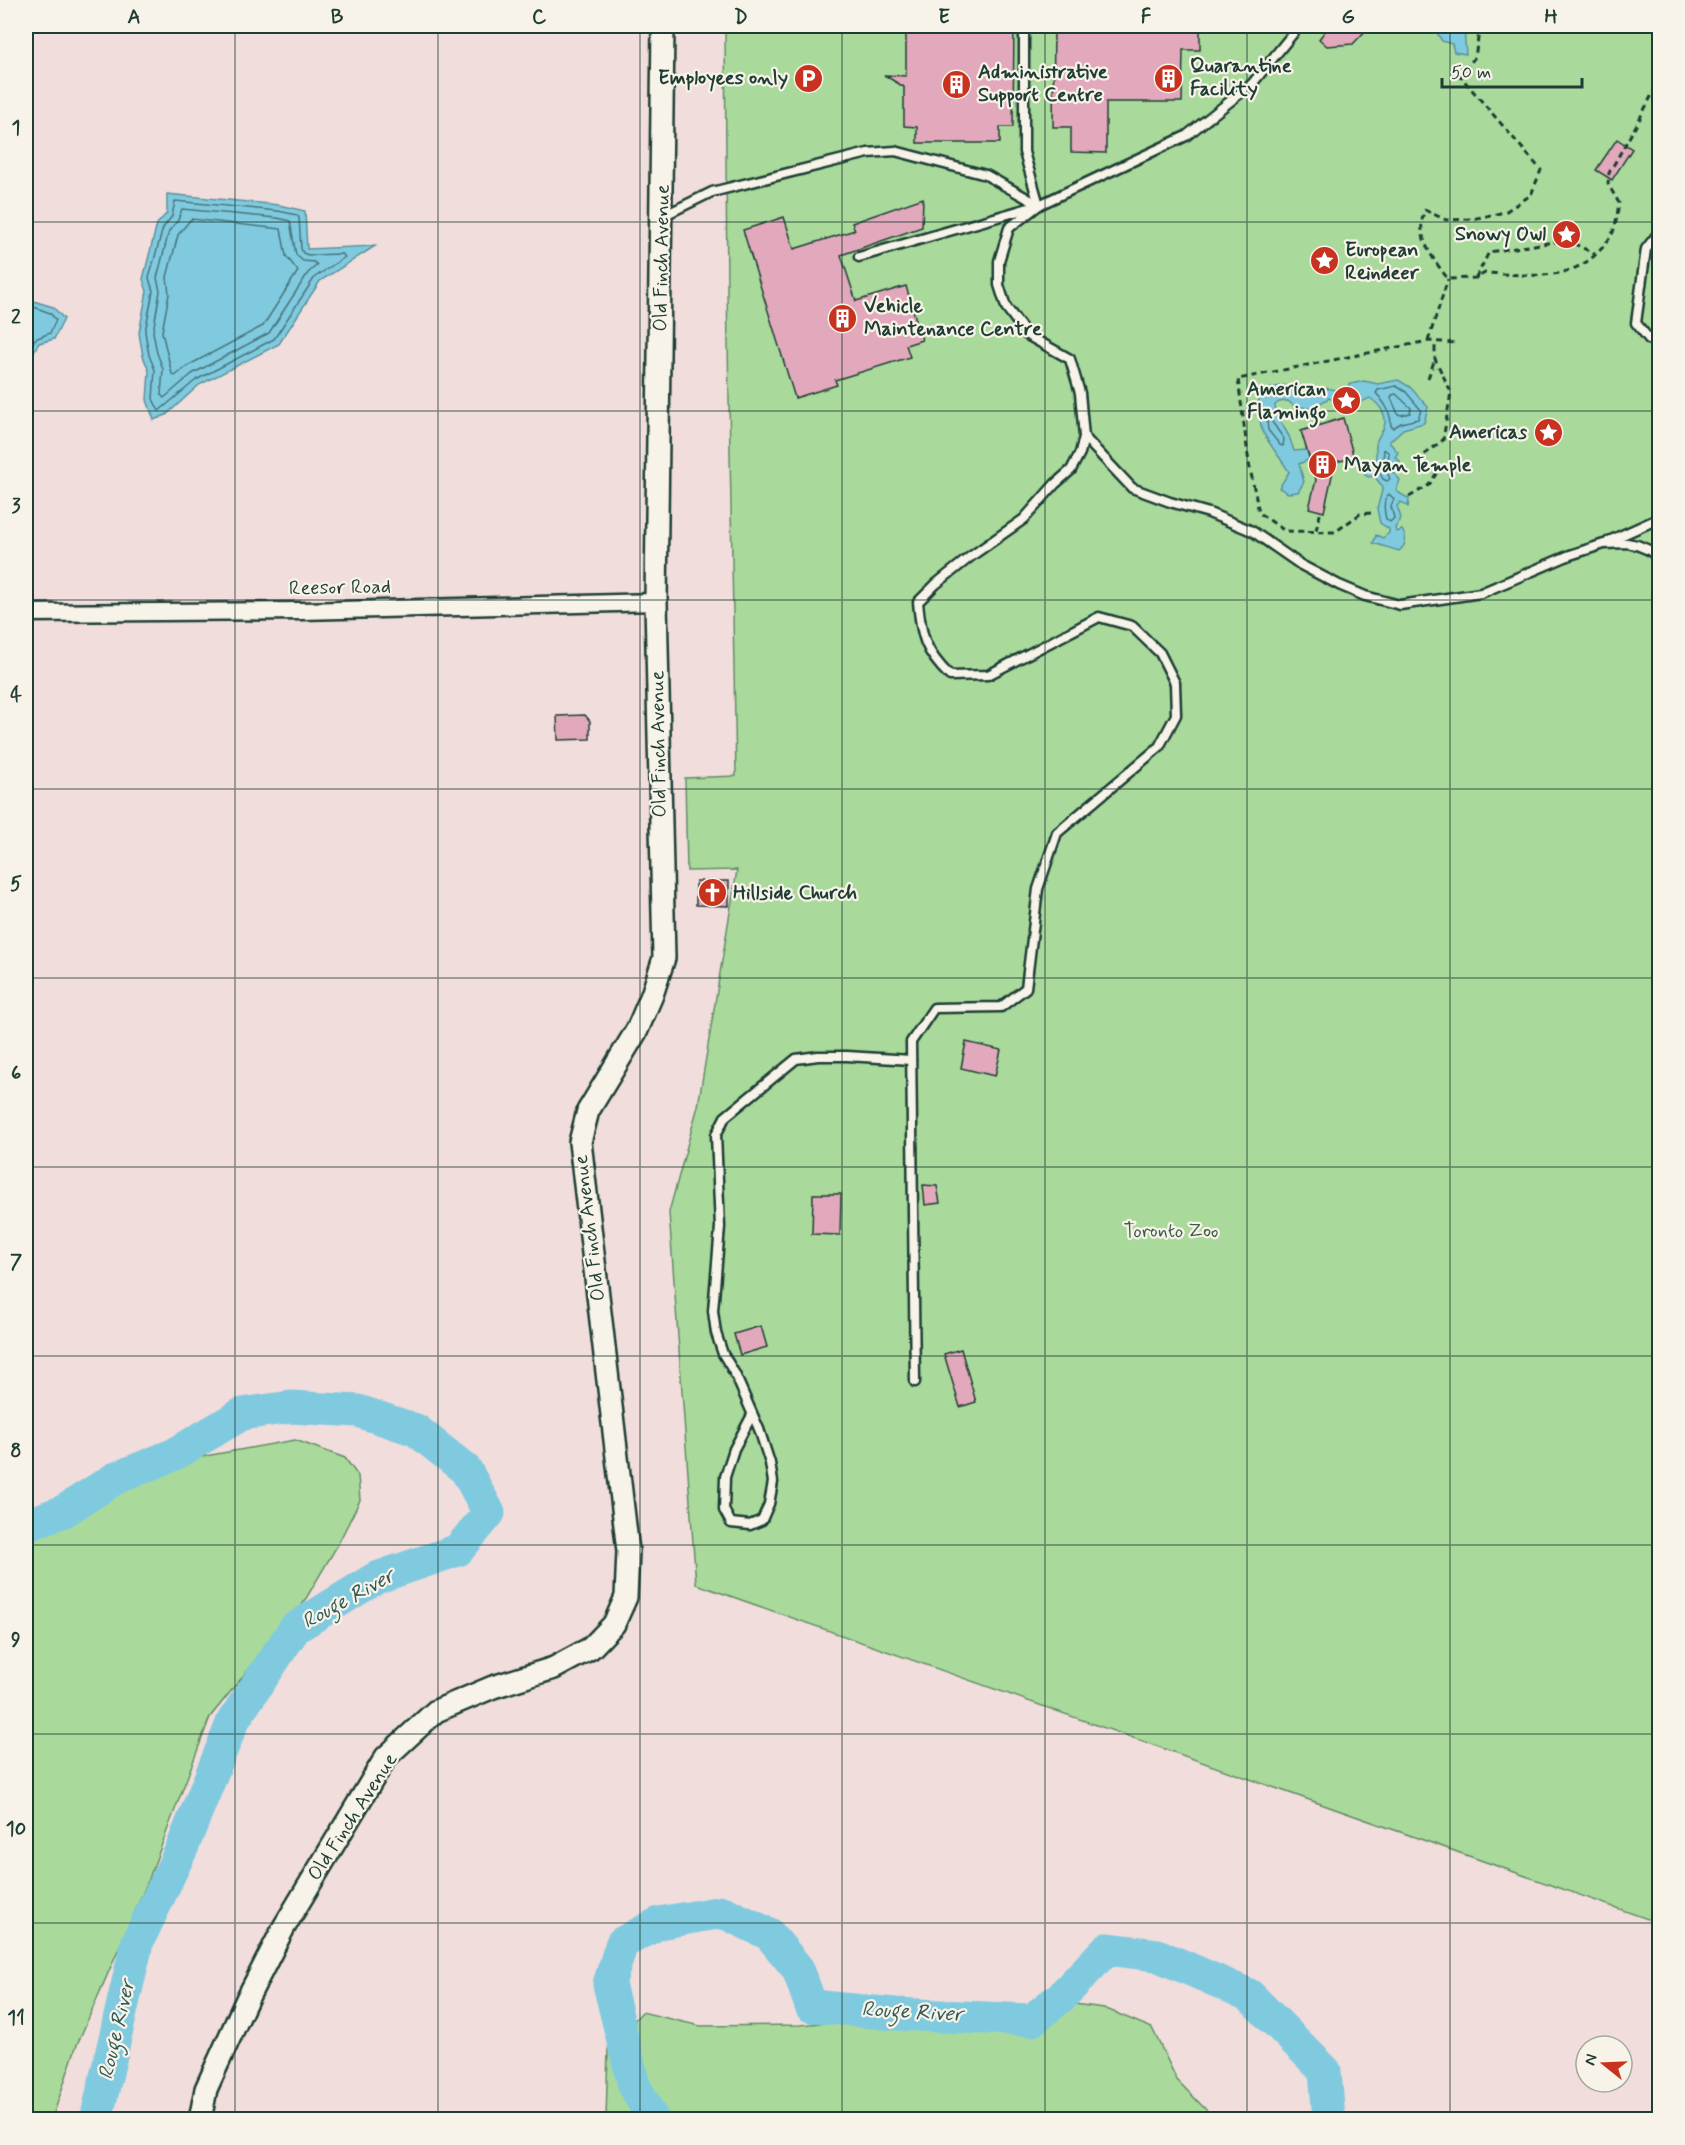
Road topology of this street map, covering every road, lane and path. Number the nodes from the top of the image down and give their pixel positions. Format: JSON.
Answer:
{"nodes":[{"id":1,"x":663,"y":26,"type":"edge"},
{"id":2,"x":1024,"y":26,"type":"edge"},
{"id":3,"x":1299,"y":26,"type":"edge"},
{"id":4,"x":1480,"y":26,"type":"edge"},
{"id":5,"x":1659,"y":79,"type":"edge"},
{"id":6,"x":1039,"y":205,"type":"junction"},
{"id":7,"x":662,"y":216,"type":"junction"},
{"id":8,"x":1659,"y":231,"type":"edge"},
{"id":9,"x":1595,"y":254,"type":"junction"},
{"id":10,"x":858,"y":257,"type":"dead end"},
{"id":11,"x":1476,"y":278,"type":"junction"},
{"id":12,"x":1448,"y":279,"type":"junction"},
{"id":13,"x":1428,"y":341,"type":"junction"},
{"id":14,"x":1435,"y":342,"type":"junction"},
{"id":15,"x":1456,"y":343,"type":"dead end"},
{"id":16,"x":1659,"y":345,"type":"edge"},
{"id":17,"x":1435,"y":359,"type":"junction"},
{"id":18,"x":1428,"y":378,"type":"dead end"},
{"id":19,"x":1084,"y":437,"type":"junction"},
{"id":20,"x":1409,"y":497,"type":"dead end"},
{"id":21,"x":1321,"y":511,"type":"dead end"},
{"id":22,"x":1371,"y":513,"type":"dead end"},
{"id":23,"x":1659,"y":518,"type":"edge"},
{"id":24,"x":1316,"y":530,"type":"junction"},
{"id":25,"x":1604,"y":544,"type":"junction"},
{"id":26,"x":1659,"y":559,"type":"edge"},
{"id":27,"x":656,"y":602,"type":"junction"},
{"id":28,"x":26,"y":613,"type":"edge"},
{"id":29,"x":911,"y":1060,"type":"junction"},
{"id":30,"x":915,"y":1382,"type":"dead end"},
{"id":31,"x":752,"y":1415,"type":"junction"},
{"id":32,"x":200,"y":2120,"type":"edge"}],
"edges":[{"from":1,"to":7,"type":"street","name":"Old Finch Avenue"},
{"from":2,"to":6,"type":"lane"},
{"from":3,"to":6,"type":"lane"},
{"from":4,"to":12,"type":"path"},
{"from":5,"to":9,"type":"path"},
{"from":6,"to":7,"type":"lane"},
{"from":6,"to":10,"type":"lane"},
{"from":6,"to":19,"type":"lane"},
{"from":7,"to":27,"type":"street","name":"Old Finch Avenue"},
{"from":8,"to":16,"type":"lane"},
{"from":9,"to":11,"type":"path"},
{"from":9,"to":11,"type":"path"},
{"from":11,"to":12,"type":"path"},
{"from":12,"to":13,"type":"path"},
{"from":13,"to":14,"type":"path"},
{"from":13,"to":24,"type":"path"},
{"from":14,"to":15,"type":"path"},
{"from":14,"to":17,"type":"path"},
{"from":17,"to":18,"type":"path"},
{"from":17,"to":20,"type":"path"},
{"from":19,"to":25,"type":"lane"},
{"from":19,"to":29,"type":"lane"},
{"from":21,"to":24,"type":"path"},
{"from":22,"to":24,"type":"path"},
{"from":23,"to":25,"type":"lane"},
{"from":25,"to":26,"type":"lane"},
{"from":27,"to":28,"type":"street","name":"Reesor Road"},
{"from":27,"to":32,"type":"street","name":"Old Finch Avenue"},
{"from":29,"to":30,"type":"lane"},
{"from":29,"to":31,"type":"lane"},
{"from":31,"to":31,"type":"lane"}]}
